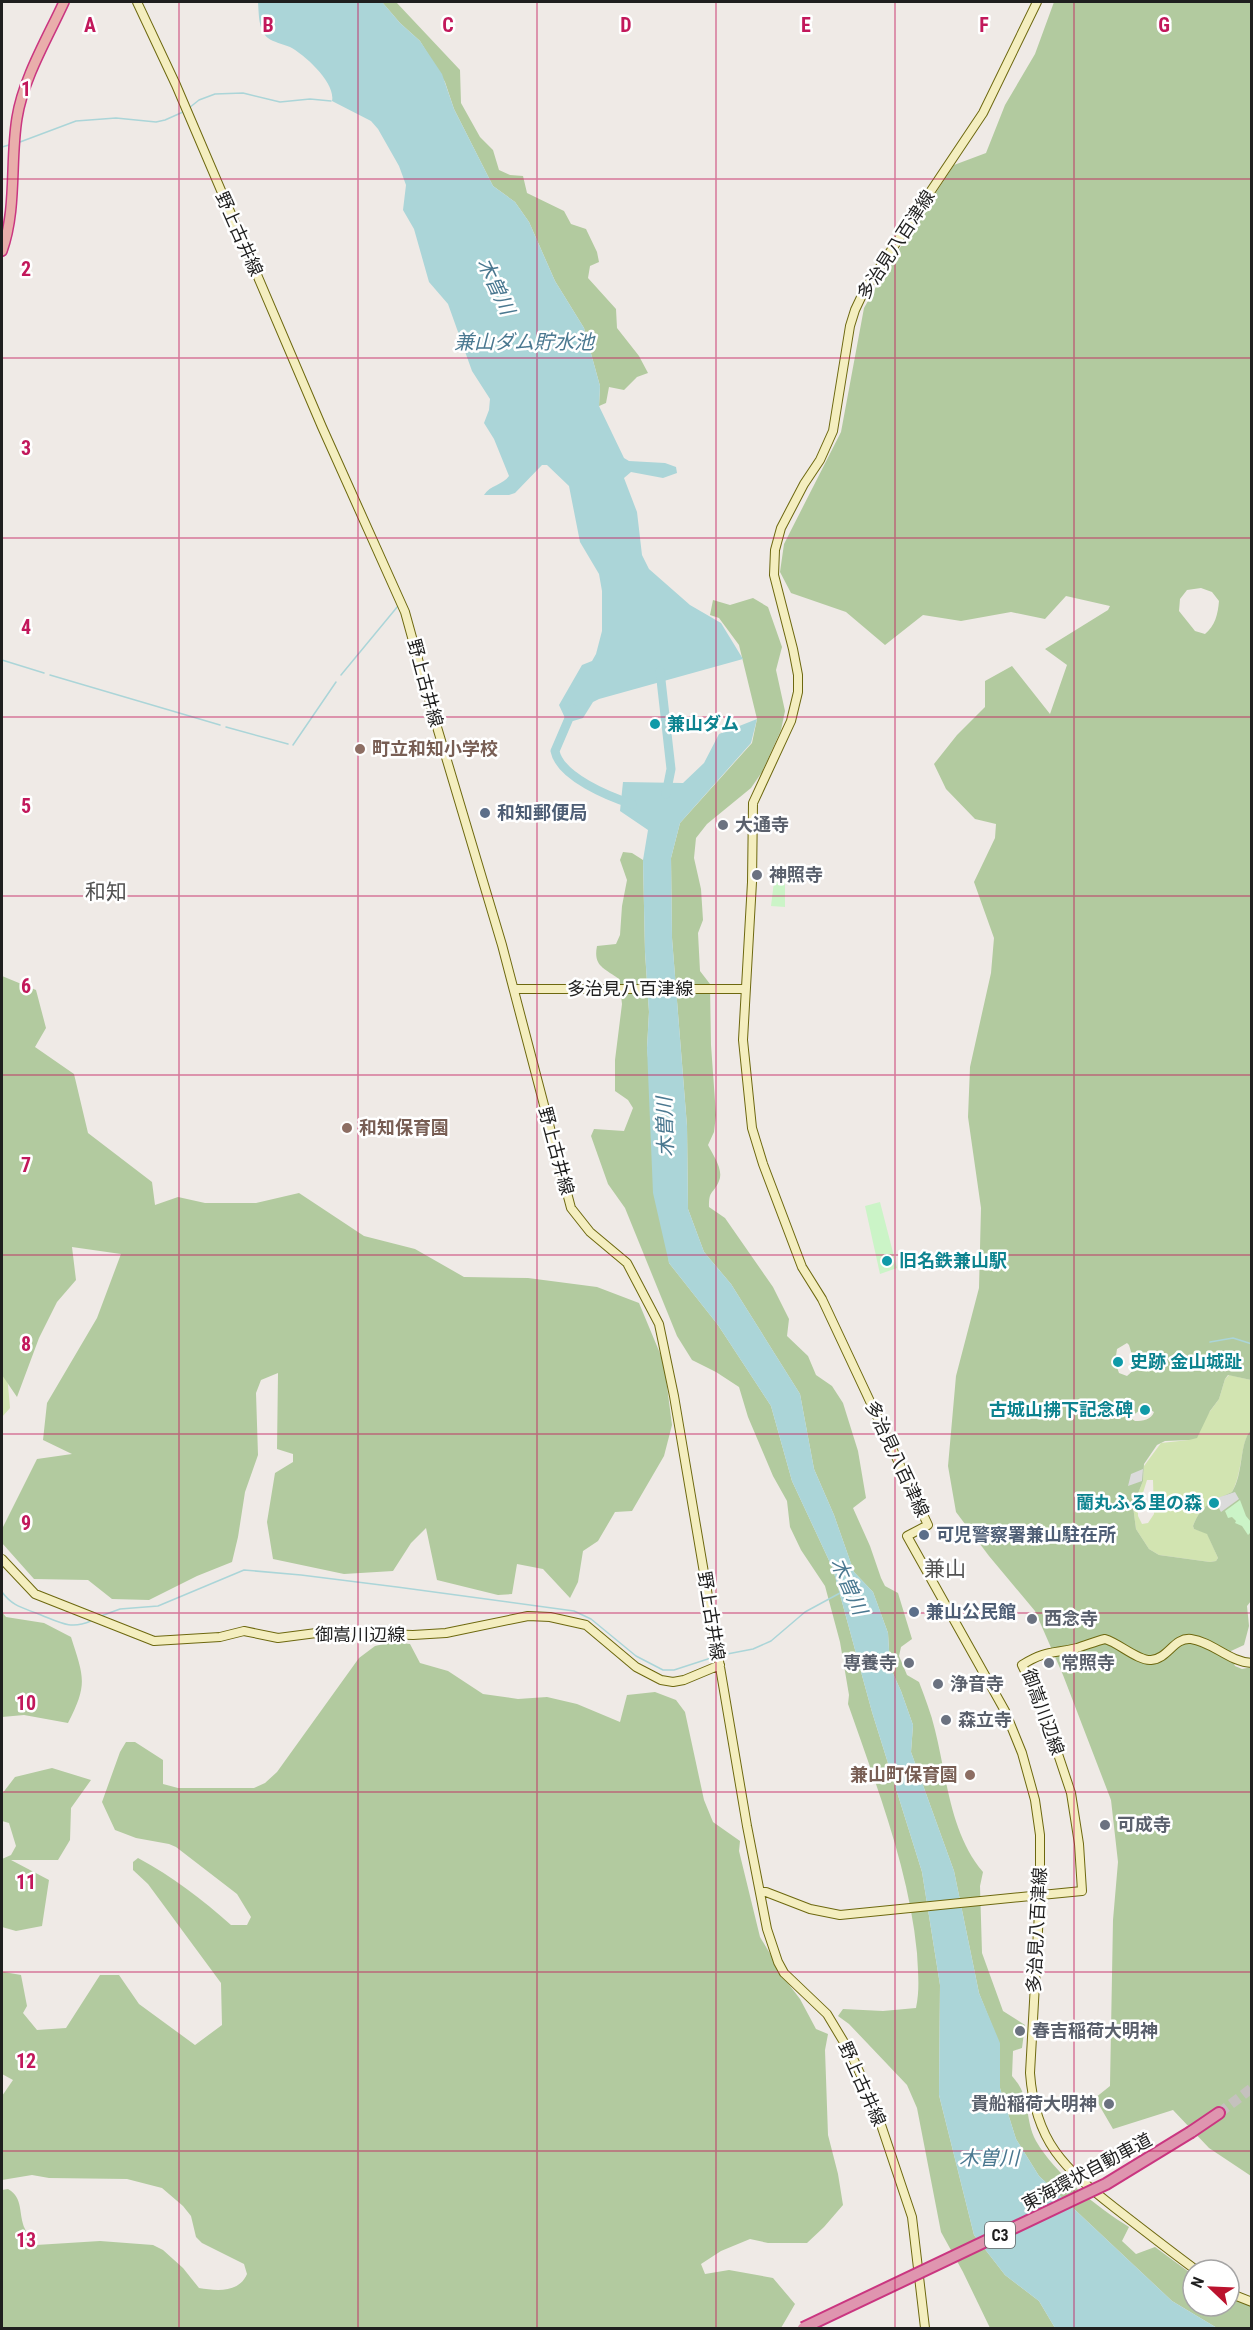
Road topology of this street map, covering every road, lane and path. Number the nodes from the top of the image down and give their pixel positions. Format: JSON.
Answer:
{"nodes":[{"id":1,"x":64,"y":2,"type":"edge"},
{"id":2,"x":137,"y":2,"type":"edge"},
{"id":3,"x":1037,"y":2,"type":"edge"},
{"id":4,"x":2,"y":251,"type":"edge"},
{"id":5,"x":514,"y":989,"type":"junction"},
{"id":6,"x":745,"y":989,"type":"junction"},
{"id":7,"x":2,"y":1559,"type":"edge"},
{"id":8,"x":1251,"y":1663,"type":"edge"},
{"id":9,"x":720,"y":1665,"type":"junction"},
{"id":10,"x":760,"y":1892,"type":"junction"},
{"id":11,"x":1040,"y":1895,"type":"junction"},
{"id":12,"x":1219,"y":2113,"type":"tunnel mouth"},
{"id":13,"x":1181,"y":2258,"type":"edge"},
{"id":14,"x":803,"y":2328,"type":"edge"},
{"id":15,"x":925,"y":2328,"type":"edge"}],
"edges":[{"from":1,"to":4,"type":"highway"},
{"from":2,"to":5,"type":"main road","name":"野上古井線"},
{"from":3,"to":6,"type":"main road","name":"多治見八百津線"},
{"from":5,"to":6,"type":"main road","name":"多治見八百津線"},
{"from":5,"to":9,"type":"main road","name":"野上古井線"},
{"from":6,"to":11,"type":"main road","name":"多治見八百津線"},
{"from":7,"to":9,"type":"main road","name":"御嵩川辺線"},
{"from":8,"to":11,"type":"main road","name":"御嵩川辺線"},
{"from":9,"to":10,"type":"main road","name":"野上古井線"},
{"from":10,"to":11,"type":"main road","name":"御嵩川辺線"},
{"from":10,"to":15,"type":"main road","name":"野上古井線"},
{"from":11,"to":13,"type":"main road","name":"多治見八百津線"},
{"from":12,"to":14,"type":"highway","name":"東海環状自動車道","number":"C3","bridge":true}]}
